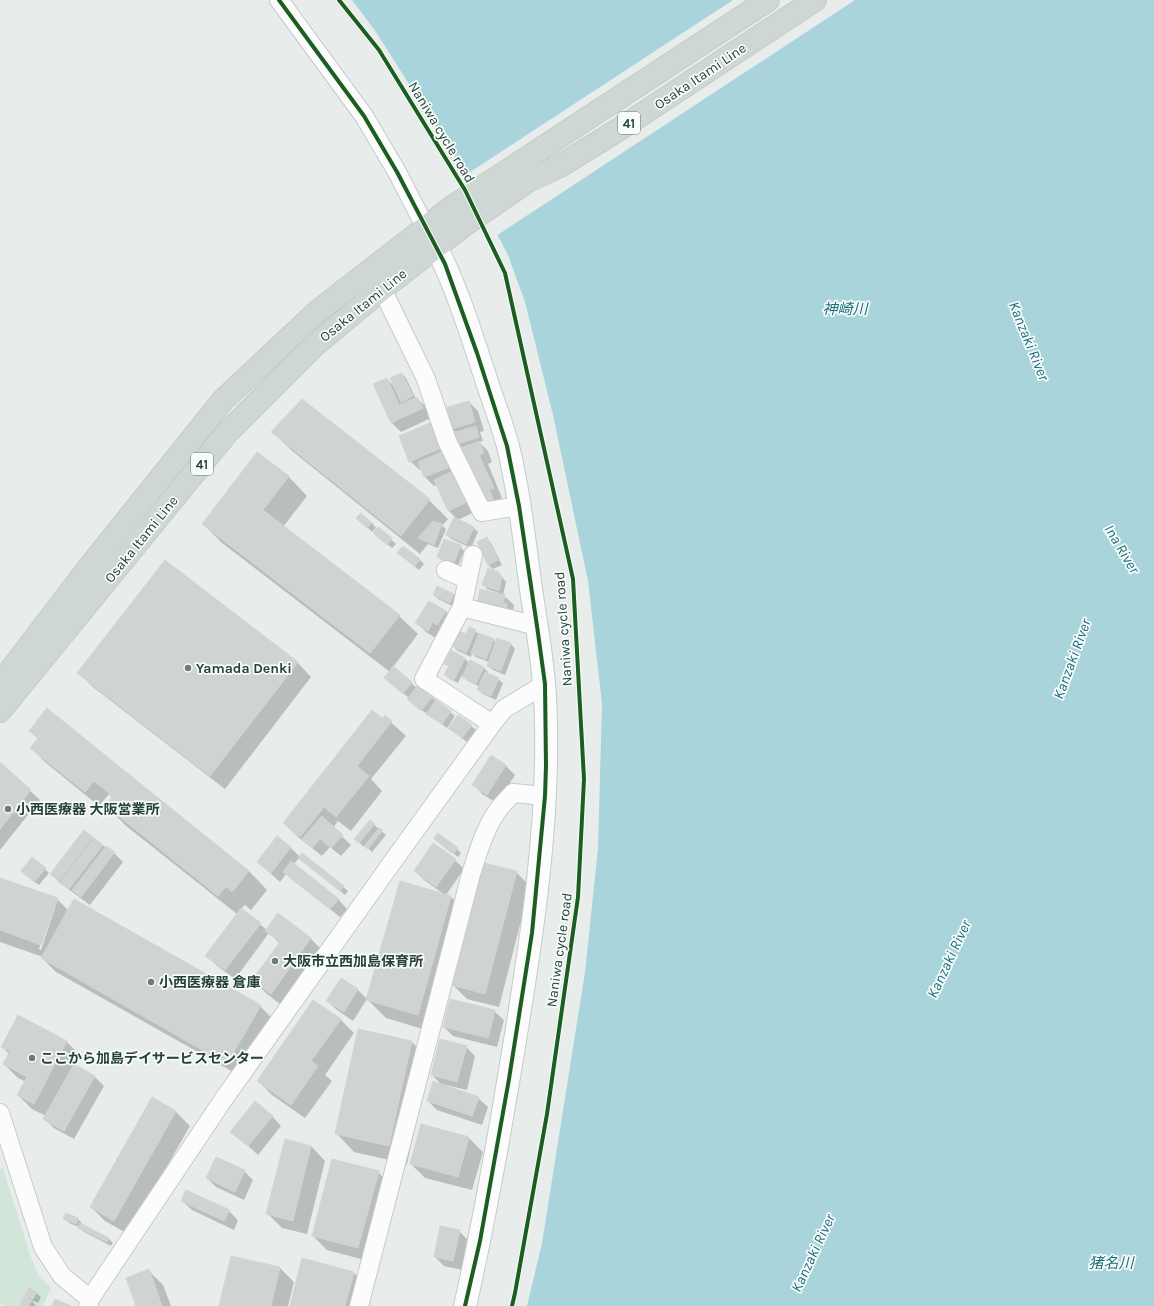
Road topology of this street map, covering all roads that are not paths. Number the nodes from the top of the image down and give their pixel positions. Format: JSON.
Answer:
{"nodes":[{"id":1,"x":279,"y":0,"type":"edge"},
{"id":2,"x":768,"y":0,"type":"edge"},
{"id":3,"x":815,"y":0,"type":"edge"},
{"id":4,"x":430,"y":224,"type":"junction"},
{"id":5,"x":439,"y":245,"type":"junction"},
{"id":6,"x":382,"y":289,"type":"junction"},
{"id":7,"x":519,"y":506,"type":"junction"},
{"id":8,"x":473,"y":555,"type":"dead end"},
{"id":9,"x":446,"y":570,"type":"dead end"},
{"id":10,"x":468,"y":580,"type":"junction"},
{"id":11,"x":462,"y":607,"type":"junction"},
{"id":12,"x":537,"y":626,"type":"junction"},
{"id":13,"x":0,"y":684,"type":"edge"},
{"id":14,"x":545,"y":684,"type":"junction"},
{"id":15,"x":0,"y":711,"type":"edge"},
{"id":16,"x":492,"y":724,"type":"junction"},
{"id":17,"x":545,"y":796,"type":"junction"},
{"id":18,"x":0,"y":1113,"type":"edge"},
{"id":19,"x":89,"y":1303,"type":"edge"},
{"id":20,"x":359,"y":1306,"type":"edge"},
{"id":21,"x":465,"y":1306,"type":"edge"}],
"edges":[{"from":1,"to":4,"type":"street"},
{"from":2,"to":4,"type":"main road","name":"Osaka Itami Line","number":"41"},
{"from":3,"to":5,"type":"main road","name":"Osaka Itami Line","number":"41"},
{"from":4,"to":5,"type":"street"},
{"from":4,"to":13,"type":"main road","name":"Osaka Itami Line","number":"41"},
{"from":5,"to":6,"type":"main road","name":"Osaka Itami Line","number":"41"},
{"from":5,"to":7,"type":"street"},
{"from":6,"to":7,"type":"street"},
{"from":6,"to":15,"type":"main road","name":"Osaka Itami Line","number":"41"},
{"from":7,"to":12,"type":"street"},
{"from":8,"to":10,"type":"street"},
{"from":9,"to":10,"type":"street"},
{"from":10,"to":11,"type":"street"},
{"from":11,"to":12,"type":"street"},
{"from":11,"to":16,"type":"street"},
{"from":12,"to":14,"type":"street"},
{"from":14,"to":16,"type":"street"},
{"from":14,"to":17,"type":"street"},
{"from":16,"to":19,"type":"street"},
{"from":17,"to":20,"type":"street"},
{"from":17,"to":21,"type":"street"},
{"from":18,"to":19,"type":"street"}]}
